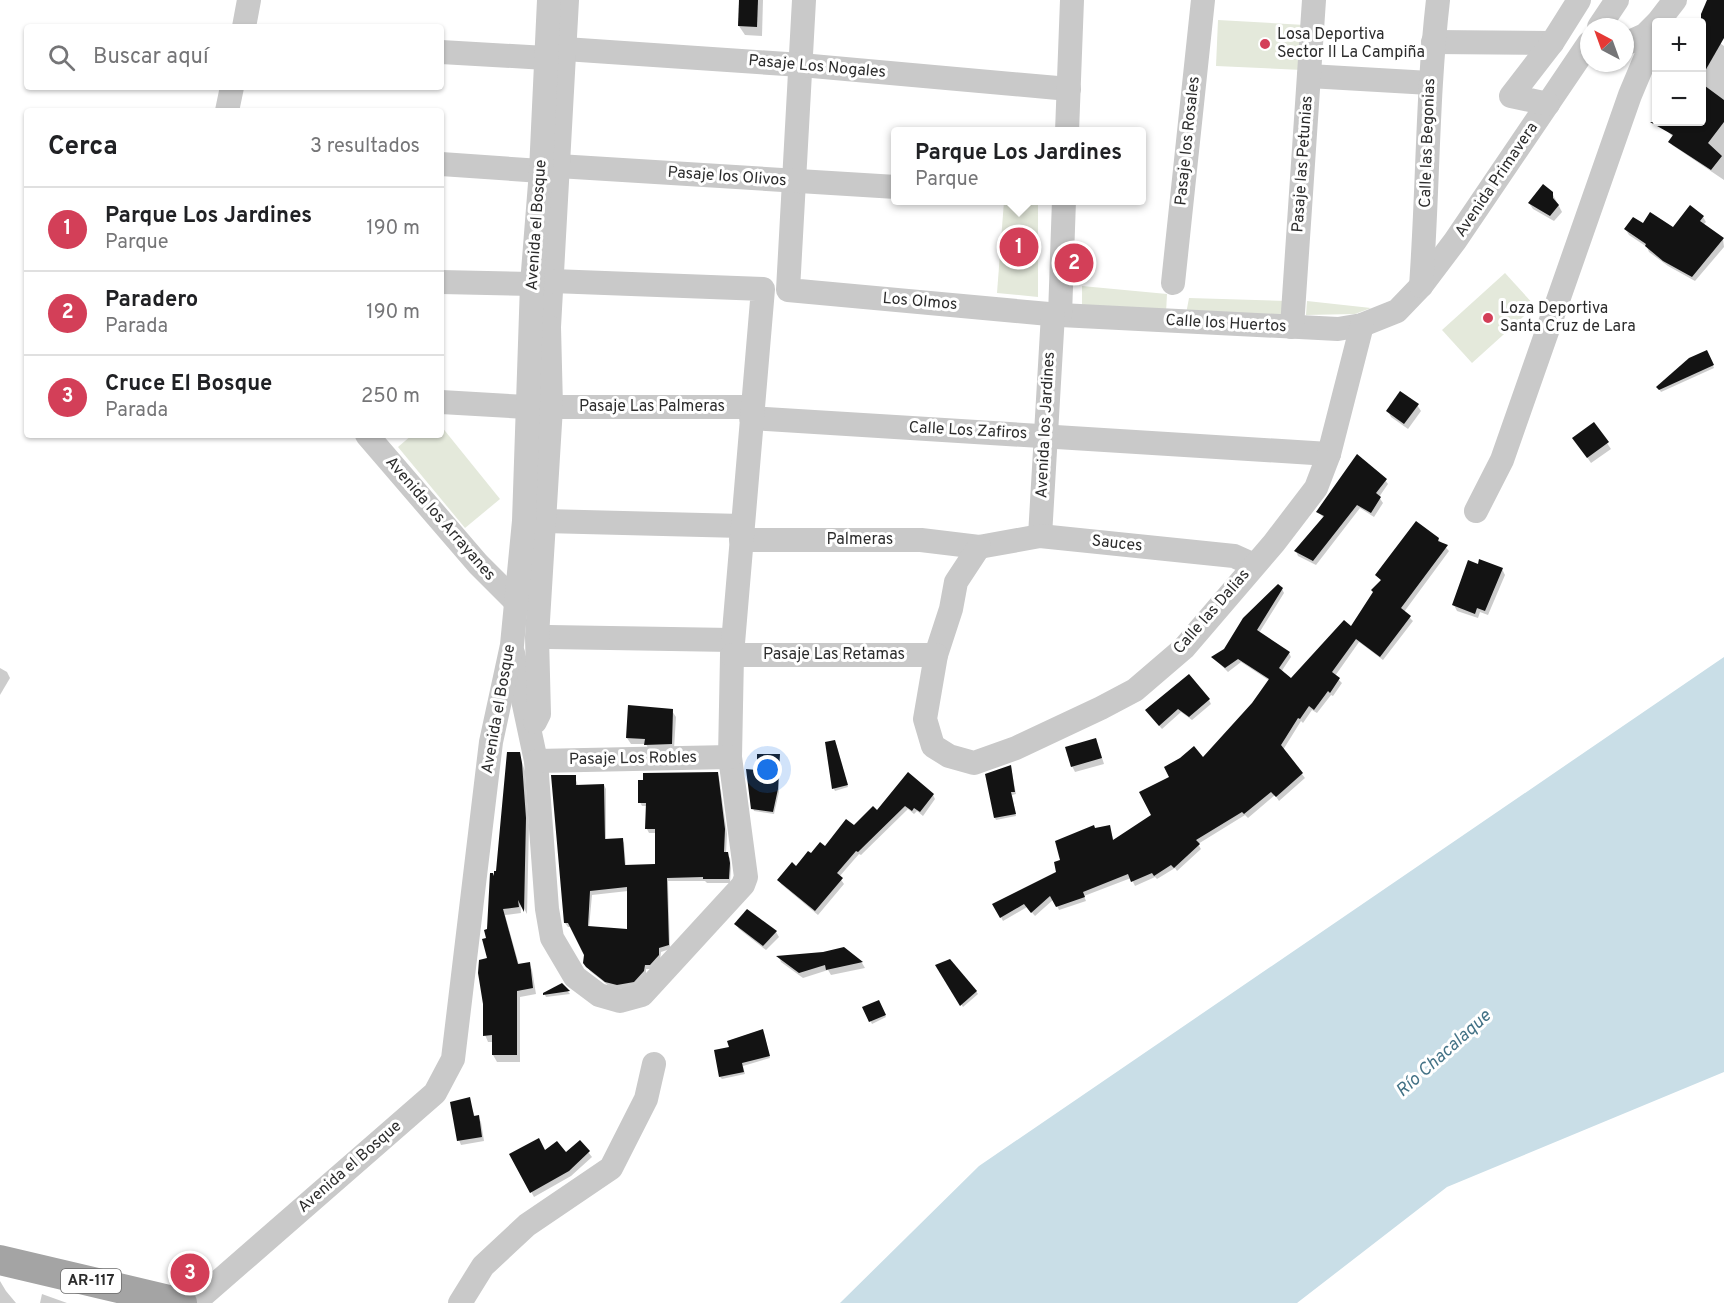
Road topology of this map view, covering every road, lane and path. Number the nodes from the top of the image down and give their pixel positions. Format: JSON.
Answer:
{"nodes":[{"id":1,"x":249,"y":0,"type":"edge"},
{"id":2,"x":549,"y":0,"type":"edge"},
{"id":3,"x":567,"y":0,"type":"edge"},
{"id":4,"x":804,"y":0,"type":"edge"},
{"id":5,"x":1072,"y":0,"type":"edge"},
{"id":6,"x":1203,"y":0,"type":"edge"},
{"id":7,"x":1314,"y":0,"type":"edge"},
{"id":8,"x":1438,"y":0,"type":"edge"},
{"id":9,"x":1579,"y":0,"type":"edge"},
{"id":10,"x":1617,"y":0,"type":"edge"},
{"id":11,"x":1605,"y":18,"type":"edge"},
{"id":12,"x":245,"y":24,"type":"edge"},
{"id":13,"x":1652,"y":29,"type":"edge"},
{"id":14,"x":1634,"y":40,"type":"edge"},
{"id":15,"x":1433,"y":42,"type":"junction"},
{"id":16,"x":1552,"y":43,"type":"junction"},
{"id":17,"x":1652,"y":43,"type":"edge"},
{"id":18,"x":444,"y":51,"type":"edge"},
{"id":19,"x":555,"y":54,"type":"junction"},
{"id":20,"x":1580,"y":58,"type":"edge"},
{"id":21,"x":801,"y":65,"type":"junction"},
{"id":22,"x":1309,"y":76,"type":"junction"},
{"id":23,"x":1430,"y":83,"type":"junction"},
{"id":24,"x":1069,"y":89,"type":"junction"},
{"id":25,"x":231,"y":90,"type":"edge"},
{"id":26,"x":1548,"y":104,"type":"junction"},
{"id":27,"x":228,"y":108,"type":"edge"},
{"id":28,"x":1067,"y":127,"type":"edge"},
{"id":29,"x":444,"y":164,"type":"edge"},
{"id":30,"x":549,"y":169,"type":"junction"},
{"id":31,"x":794,"y":182,"type":"junction"},
{"id":32,"x":891,"y":187,"type":"edge"},
{"id":33,"x":1064,"y":205,"type":"edge"},
{"id":34,"x":444,"y":282,"type":"edge"},
{"id":35,"x":542,"y":283,"type":"junction"},
{"id":36,"x":1173,"y":283,"type":"dead end"},
{"id":37,"x":1421,"y":286,"type":"junction"},
{"id":38,"x":1397,"y":311,"type":"joint"},
{"id":39,"x":1056,"y":314,"type":"junction"},
{"id":40,"x":1362,"y":325,"type":"junction"},
{"id":41,"x":1292,"y":327,"type":"junction"},
{"id":42,"x":444,"y":402,"type":"edge"},
{"id":43,"x":539,"y":407,"type":"junction"},
{"id":44,"x":752,"y":413,"type":"junction"},
{"id":45,"x":1046,"y":436,"type":"junction"},
{"id":46,"x":370,"y":438,"type":"edge"},
{"id":47,"x":1329,"y":454,"type":"junction"},
{"id":48,"x":1476,"y":511,"type":"dead end"},
{"id":49,"x":544,"y":521,"type":"junction"},
{"id":50,"x":742,"y":533,"type":"junction"},
{"id":51,"x":1040,"y":536,"type":"junction"},
{"id":52,"x":978,"y":547,"type":"junction"},
{"id":53,"x":1254,"y":565,"type":"junction"},
{"id":54,"x":515,"y":601,"type":"junction"},
{"id":55,"x":549,"y":637,"type":"dead end"},
{"id":56,"x":512,"y":645,"type":"junction"},
{"id":57,"x":732,"y":647,"type":"junction"},
{"id":58,"x":936,"y":655,"type":"junction"},
{"id":59,"x":530,"y":733,"type":"junction"},
{"id":60,"x":730,"y":757,"type":"junction"},
{"id":61,"x":536,"y":761,"type":"junction"},
{"id":62,"x":654,"y":1064,"type":"dead end"},
{"id":63,"x":0,"y":1260,"type":"edge"},
{"id":64,"x":182,"y":1303,"type":"edge"},
{"id":65,"x":194,"y":1303,"type":"edge"},
{"id":66,"x":460,"y":1303,"type":"edge"}],
"edges":[{"from":1,"to":12,"type":"street"},
{"from":2,"to":19,"type":"street","name":"Avenida el Bosque"},
{"from":3,"to":19,"type":"street"},
{"from":4,"to":21,"type":"street"},
{"from":5,"to":24,"type":"street"},
{"from":6,"to":36,"type":"street","name":"Pasaje los Rosales"},
{"from":7,"to":22,"type":"street","name":"Pasaje las Petunias"},
{"from":8,"to":15,"type":"street","name":"Calle las Begonias"},
{"from":9,"to":16,"type":"street"},
{"from":10,"to":11,"type":"street"},
{"from":13,"to":14,"type":"street"},
{"from":15,"to":16,"type":"street"},
{"from":15,"to":23,"type":"street","name":"Calle las Begonias"},
{"from":16,"to":26,"type":"street"},
{"from":17,"to":48,"type":"street"},
{"from":18,"to":19,"type":"street","name":"Pasaje Los Nogales"},
{"from":19,"to":21,"type":"street","name":"Pasaje Los Nogales"},
{"from":19,"to":30,"type":"street","name":"Avenida el Bosque"},
{"from":20,"to":26,"type":"street","name":"Avenida Primavera"},
{"from":21,"to":24,"type":"street","name":"Pasaje Los Nogales"},
{"from":21,"to":31,"type":"street"},
{"from":22,"to":23,"type":"street"},
{"from":22,"to":41,"type":"street","name":"Pasaje las Petunias"},
{"from":23,"to":37,"type":"street","name":"Calle las Begonias"},
{"from":24,"to":28,"type":"street"},
{"from":25,"to":27,"type":"street"},
{"from":26,"to":37,"type":"street","name":"Avenida Primavera"},
{"from":29,"to":30,"type":"street","name":"Pasaje los Olivos"},
{"from":30,"to":31,"type":"street","name":"Pasaje los Olivos"},
{"from":30,"to":35,"type":"street","name":"Avenida el Bosque"},
{"from":31,"to":32,"type":"street","name":"Pasaje los Olivos"},
{"from":31,"to":39,"type":"street","name":"Los Olmos"},
{"from":33,"to":39,"type":"street","name":"Avenida los Jardines"},
{"from":34,"to":35,"type":"street"},
{"from":35,"to":43,"type":"street","name":"Avenida el Bosque"},
{"from":35,"to":44,"type":"street"},
{"from":37,"to":38,"type":"street","name":"Avenida Primavera"},
{"from":38,"to":40,"type":"street","name":"Calle los Huertos"},
{"from":39,"to":41,"type":"street","name":"Calle los Huertos"},
{"from":39,"to":45,"type":"street","name":"Avenida los Jardines"},
{"from":40,"to":41,"type":"street","name":"Calle los Huertos"},
{"from":40,"to":47,"type":"street","name":"Calle las Dalias"},
{"from":42,"to":43,"type":"street","name":"Pasaje Las Palmeras"},
{"from":43,"to":44,"type":"street","name":"Pasaje Las Palmeras"},
{"from":43,"to":49,"type":"street"},
{"from":43,"to":54,"type":"street","name":"Avenida el Bosque"},
{"from":44,"to":45,"type":"street","name":"Calle Los Zafiros"},
{"from":44,"to":50,"type":"street"},
{"from":45,"to":47,"type":"street","name":"Calle Los Zafiros"},
{"from":45,"to":51,"type":"street","name":"Avenida los Jardines"},
{"from":46,"to":54,"type":"street","name":"Avenida los Arrayanes"},
{"from":47,"to":53,"type":"street","name":"Calle las Dalias"},
{"from":49,"to":50,"type":"street","name":"Palmeras"},
{"from":49,"to":59,"type":"street"},
{"from":50,"to":52,"type":"street","name":"Palmeras"},
{"from":50,"to":57,"type":"street"},
{"from":51,"to":52,"type":"street","name":"Sauces"},
{"from":51,"to":53,"type":"street","name":"Sauces"},
{"from":52,"to":58,"type":"street"},
{"from":53,"to":58,"type":"street","name":"Calle las Dalias"},
{"from":54,"to":56,"type":"street","name":"Avenida el Bosque"},
{"from":55,"to":57,"type":"street","name":"Pasaje Las Retamas"},
{"from":56,"to":59,"type":"street"},
{"from":56,"to":65,"type":"street","name":"Avenida el Bosque"},
{"from":57,"to":58,"type":"street","name":"Pasaje Las Retamas"},
{"from":57,"to":60,"type":"street"},
{"from":59,"to":61,"type":"street"},
{"from":60,"to":61,"type":"street","name":"Pasaje Los Robles"},
{"from":60,"to":61,"type":"street"},
{"from":62,"to":66,"type":"street"},
{"from":63,"to":64,"type":"main road","number":"AR-117"}]}
